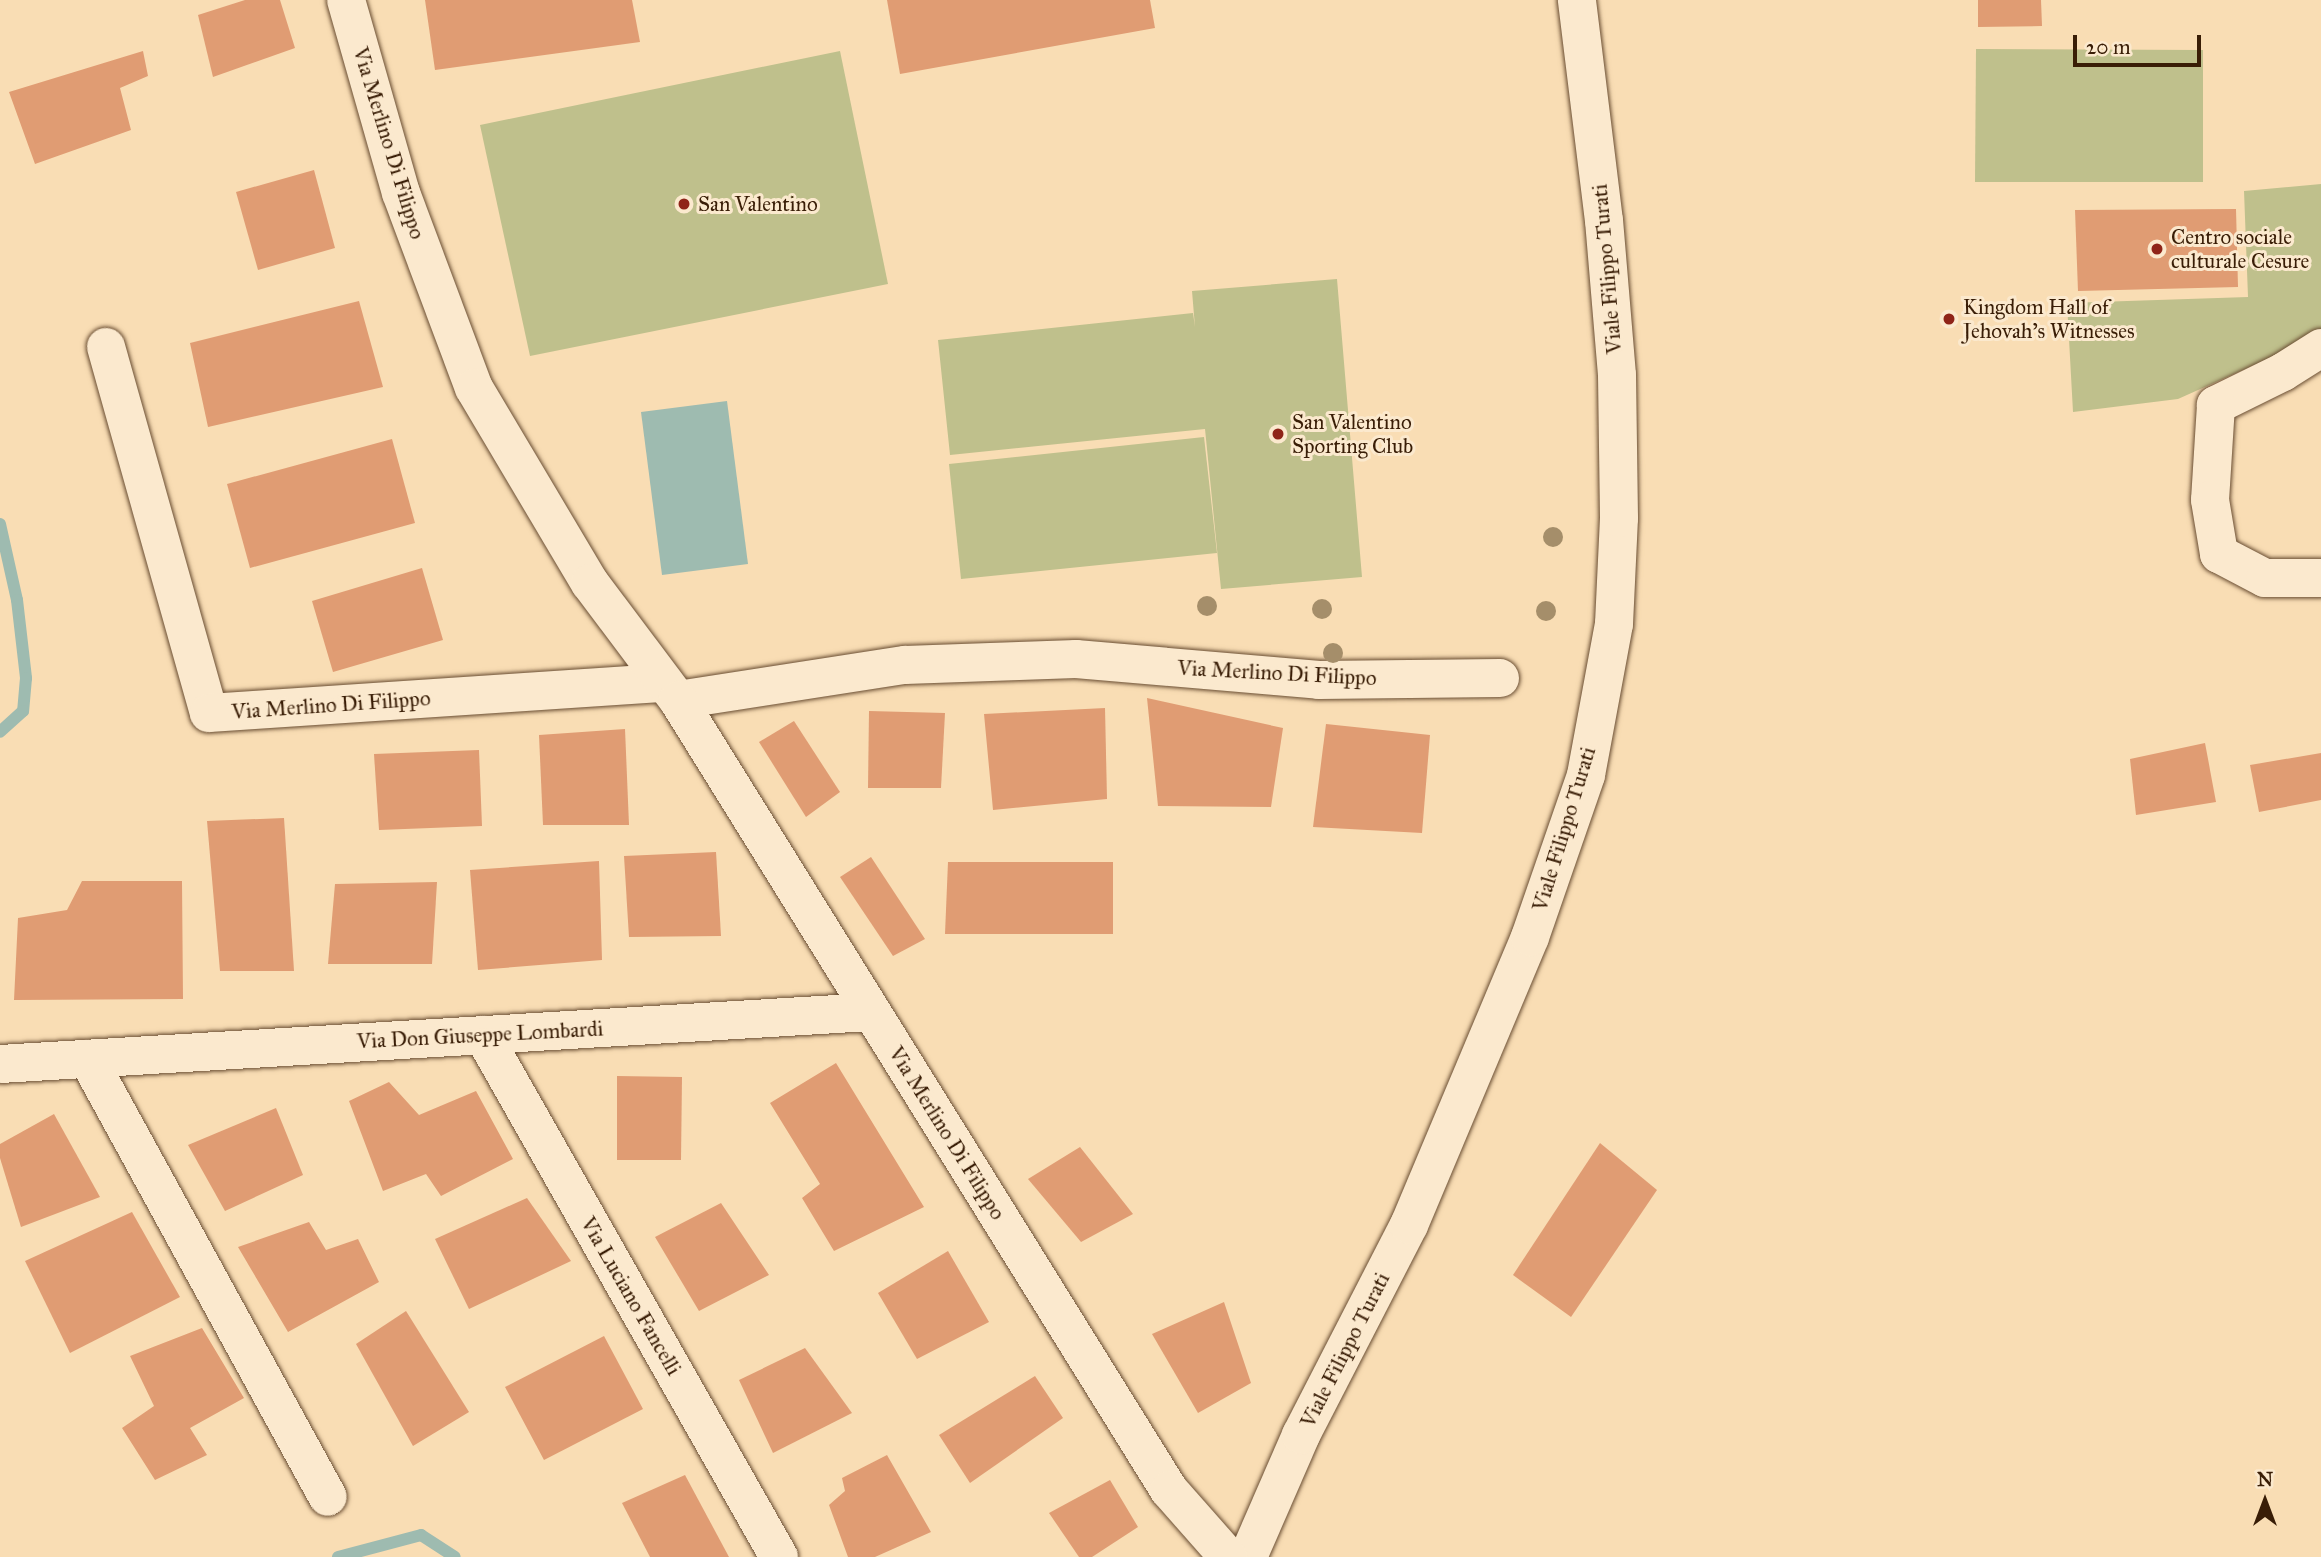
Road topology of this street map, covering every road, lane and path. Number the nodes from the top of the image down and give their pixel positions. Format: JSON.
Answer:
{"nodes":[{"id":1,"x":346,"y":0,"type":"edge"},
{"id":2,"x":1577,"y":0,"type":"edge"},
{"id":3,"x":106,"y":347,"type":"dead end"},
{"id":4,"x":2321,"y":348,"type":"edge"},
{"id":5,"x":2321,"y":578,"type":"edge"},
{"id":6,"x":1500,"y":678,"type":"dead end"},
{"id":7,"x":671,"y":692,"type":"junction"},
{"id":8,"x":871,"y":1012,"type":"junction"},
{"id":9,"x":483,"y":1035,"type":"junction"},
{"id":10,"x":89,"y":1059,"type":"junction"},
{"id":11,"x":0,"y":1064,"type":"edge"},
{"id":12,"x":328,"y":1497,"type":"dead end"},
{"id":13,"x":779,"y":1557,"type":"edge"},
{"id":14,"x":1228,"y":1557,"type":"edge"},
{"id":15,"x":1248,"y":1557,"type":"edge"}],
"edges":[{"from":1,"to":7,"type":"street","name":"Via Merlino Di Filippo"},
{"from":2,"to":15,"type":"street","name":"Viale Filippo Turati"},
{"from":3,"to":7,"type":"street","name":"Via Merlino Di Filippo"},
{"from":4,"to":5,"type":"street"},
{"from":6,"to":7,"type":"street","name":"Via Merlino Di Filippo"},
{"from":7,"to":8,"type":"street","name":"Via Merlino Di Filippo"},
{"from":8,"to":9,"type":"street","name":"Via Don Giuseppe Lombardi"},
{"from":8,"to":14,"type":"street","name":"Via Merlino Di Filippo"},
{"from":9,"to":10,"type":"street","name":"Via Don Giuseppe Lombardi"},
{"from":9,"to":13,"type":"street","name":"Via Luciano Fancelli"},
{"from":10,"to":11,"type":"street","name":"Via Don Giuseppe Lombardi"},
{"from":10,"to":12,"type":"street"}]}
